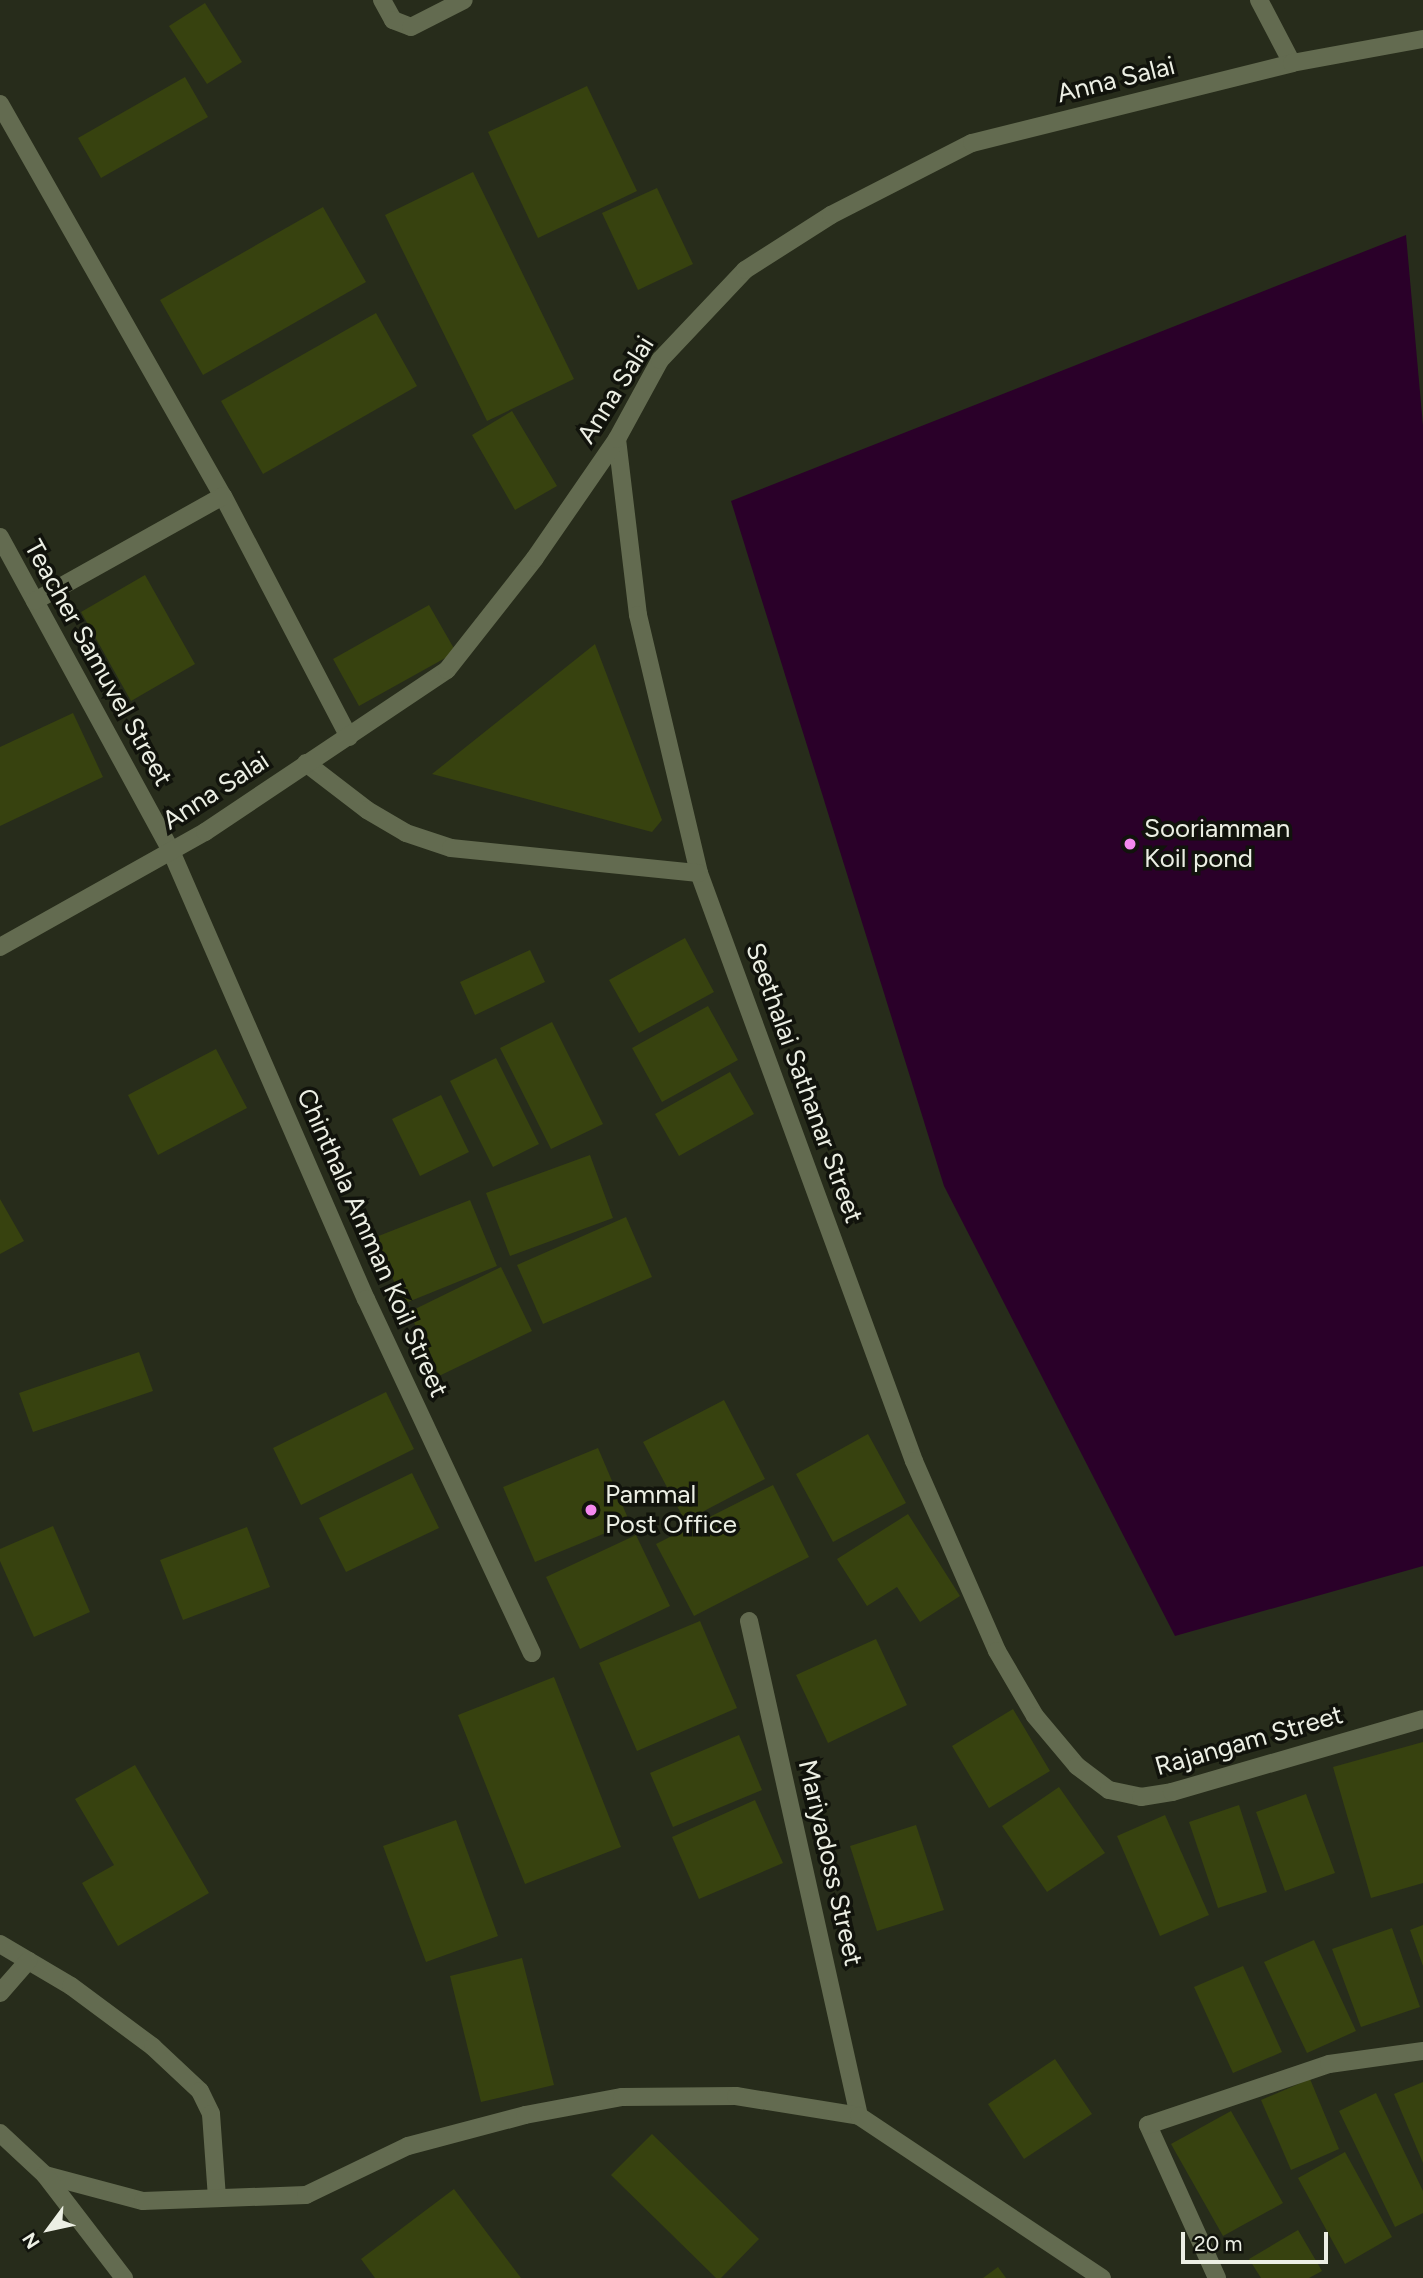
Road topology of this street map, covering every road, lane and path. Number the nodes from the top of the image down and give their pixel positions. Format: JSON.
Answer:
{"nodes":[{"id":1,"x":382,"y":0,"type":"edge"},
{"id":2,"x":464,"y":0,"type":"edge"},
{"id":3,"x":1259,"y":0,"type":"edge"},
{"id":4,"x":1423,"y":39,"type":"edge"},
{"id":5,"x":1292,"y":63,"type":"junction"},
{"id":6,"x":0,"y":104,"type":"edge"},
{"id":7,"x":617,"y":439,"type":"junction"},
{"id":8,"x":223,"y":496,"type":"junction"},
{"id":9,"x":0,"y":537,"type":"edge"},
{"id":10,"x":35,"y":601,"type":"junction"},
{"id":11,"x":349,"y":737,"type":"junction"},
{"id":12,"x":306,"y":763,"type":"junction"},
{"id":13,"x":171,"y":851,"type":"junction"},
{"id":14,"x":699,"y":873,"type":"junction"},
{"id":15,"x":0,"y":947,"type":"edge"},
{"id":16,"x":749,"y":1621,"type":"dead end"},
{"id":17,"x":532,"y":1653,"type":"dead end"},
{"id":18,"x":1035,"y":1716,"type":"joint"},
{"id":19,"x":1423,"y":1719,"type":"edge"},
{"id":20,"x":0,"y":1944,"type":"edge"},
{"id":21,"x":28,"y":1961,"type":"junction"},
{"id":22,"x":0,"y":1993,"type":"edge"},
{"id":23,"x":1423,"y":2050,"type":"edge"},
{"id":24,"x":859,"y":2116,"type":"junction"},
{"id":25,"x":0,"y":2133,"type":"edge"},
{"id":26,"x":45,"y":2175,"type":"junction"},
{"id":27,"x":217,"y":2198,"type":"junction"},
{"id":28,"x":124,"y":2278,"type":"edge"},
{"id":29,"x":1102,"y":2278,"type":"edge"},
{"id":30,"x":1217,"y":2278,"type":"edge"}],
"edges":[{"from":1,"to":2,"type":"street"},
{"from":3,"to":5,"type":"street"},
{"from":4,"to":5,"type":"street","name":"Anna Salai"},
{"from":5,"to":7,"type":"street","name":"Anna Salai"},
{"from":6,"to":8,"type":"street"},
{"from":7,"to":11,"type":"street","name":"Anna Salai"},
{"from":7,"to":14,"type":"street","name":"Seethalai Sathanar Street"},
{"from":8,"to":10,"type":"street"},
{"from":8,"to":11,"type":"street"},
{"from":9,"to":10,"type":"street","name":"Teacher Samuvel Street"},
{"from":10,"to":13,"type":"street","name":"Teacher Samuvel Street"},
{"from":11,"to":12,"type":"street","name":"Anna Salai"},
{"from":12,"to":13,"type":"street","name":"Anna Salai"},
{"from":12,"to":14,"type":"street"},
{"from":13,"to":15,"type":"street","name":"Anna Salai"},
{"from":13,"to":17,"type":"street","name":"Chinthala Amman Koil Street"},
{"from":14,"to":18,"type":"street","name":"Seethalai Sathanar Street"},
{"from":16,"to":24,"type":"street","name":"Mariyadoss Street"},
{"from":18,"to":19,"type":"street","name":"Rajangam Street"},
{"from":20,"to":21,"type":"street"},
{"from":21,"to":22,"type":"street"},
{"from":21,"to":27,"type":"street"},
{"from":23,"to":30,"type":"street"},
{"from":24,"to":27,"type":"street"},
{"from":24,"to":29,"type":"street"},
{"from":25,"to":26,"type":"street"},
{"from":26,"to":27,"type":"street"},
{"from":26,"to":28,"type":"street"}]}
